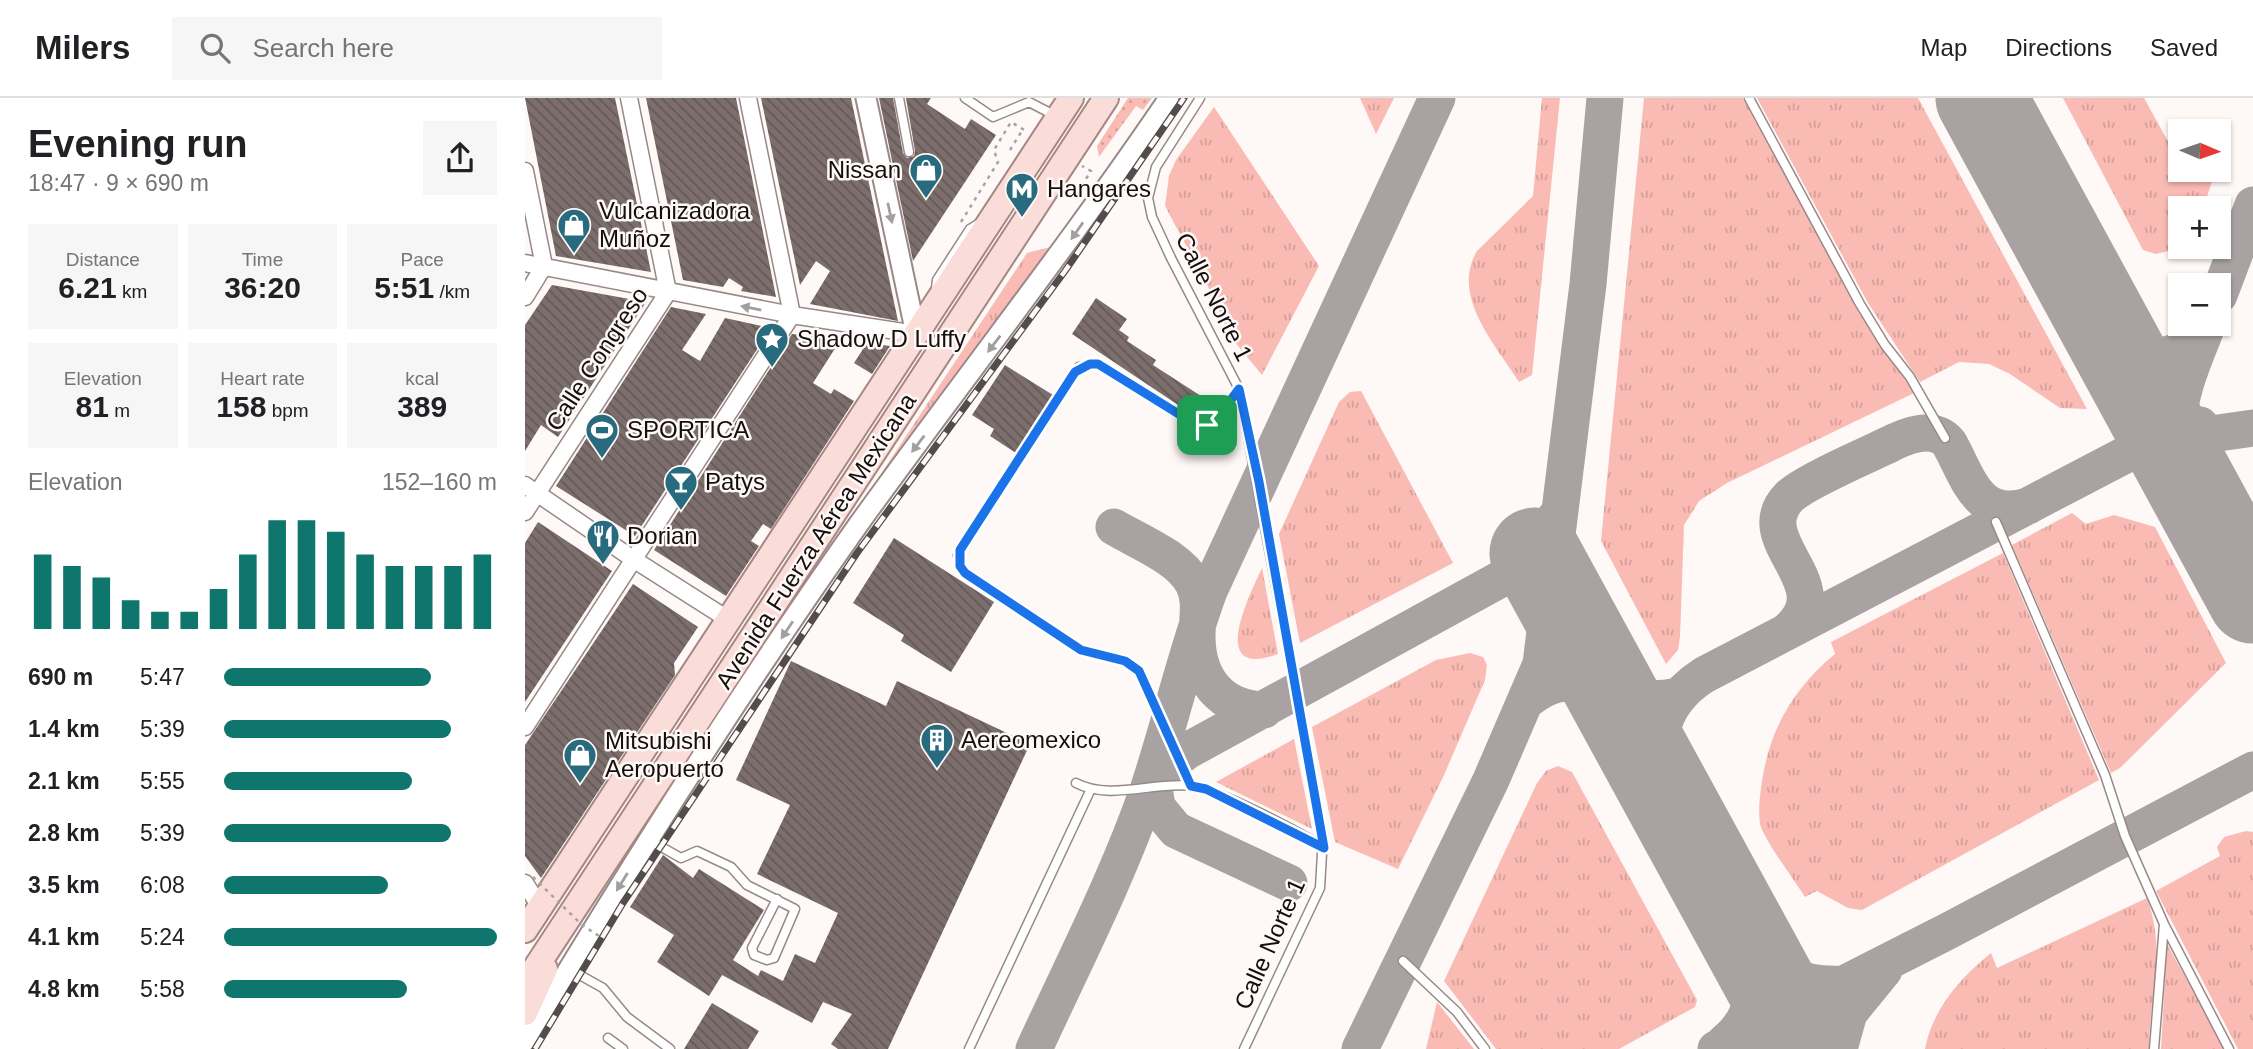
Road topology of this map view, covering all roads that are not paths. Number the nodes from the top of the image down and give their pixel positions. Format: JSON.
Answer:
{"nodes":[{"id":1,"x":629,"y":98,"type":"edge"},
{"id":2,"x":748,"y":98,"type":"edge"},
{"id":3,"x":866,"y":98,"type":"edge"},
{"id":4,"x":899,"y":98,"type":"edge"},
{"id":5,"x":965,"y":98,"type":"edge"},
{"id":6,"x":1080,"y":98,"type":"edge"},
{"id":7,"x":1097,"y":98,"type":"edge"},
{"id":8,"x":1106,"y":98,"type":"edge"},
{"id":9,"x":1159,"y":98,"type":"edge"},
{"id":10,"x":1169,"y":98,"type":"edge"},
{"id":11,"x":1200,"y":98,"type":"edge"},
{"id":12,"x":1749,"y":98,"type":"edge"},
{"id":13,"x":1065,"y":108,"type":"edge"},
{"id":14,"x":909,"y":152,"type":"dead end"},
{"id":15,"x":525,"y":171,"type":"edge"},
{"id":16,"x":1117,"y":176,"type":"junction"},
{"id":17,"x":525,"y":263,"type":"edge"},
{"id":18,"x":544,"y":266,"type":"junction"},
{"id":19,"x":668,"y":292,"type":"junction"},
{"id":20,"x":525,"y":297,"type":"edge"},
{"id":21,"x":792,"y":315,"type":"junction"},
{"id":22,"x":916,"y":334,"type":"junction"},
{"id":23,"x":1239,"y":389,"type":"junction"},
{"id":24,"x":1945,"y":438,"type":"dead end"},
{"id":25,"x":531,"y":489,"type":"edge"},
{"id":26,"x":525,"y":512,"type":"edge"},
{"id":27,"x":1996,"y":522,"type":"dead end"},
{"id":28,"x":633,"y":559,"type":"junction"},
{"id":29,"x":729,"y":620,"type":"junction"},
{"id":30,"x":525,"y":727,"type":"edge"},
{"id":31,"x":1076,"y":783,"type":"dead end"},
{"id":32,"x":1191,"y":786,"type":"junction"},
{"id":33,"x":1090,"y":791,"type":"junction"},
{"id":34,"x":648,"y":839,"type":"junction"},
{"id":35,"x":1324,"y":848,"type":"junction"},
{"id":36,"x":529,"y":880,"type":"edge"},
{"id":37,"x":777,"y":899,"type":"junction"},
{"id":38,"x":532,"y":916,"type":"edge"},
{"id":39,"x":2164,"y":924,"type":"junction"},
{"id":40,"x":525,"y":945,"type":"edge"},
{"id":41,"x":1403,"y":961,"type":"dead end"},
{"id":42,"x":569,"y":968,"type":"junction"},
{"id":43,"x":525,"y":970,"type":"edge"},
{"id":44,"x":528,"y":999,"type":"edge"},
{"id":45,"x":608,"y":1038,"type":"dead end"},
{"id":46,"x":525,"y":1041,"type":"edge"},
{"id":47,"x":623,"y":1049,"type":"edge"},
{"id":48,"x":670,"y":1049,"type":"edge"},
{"id":49,"x":969,"y":1049,"type":"edge"},
{"id":50,"x":1244,"y":1049,"type":"edge"},
{"id":51,"x":1485,"y":1049,"type":"edge"},
{"id":52,"x":2154,"y":1049,"type":"edge"},
{"id":53,"x":2229,"y":1049,"type":"edge"}],
"edges":[{"from":1,"to":19,"type":"street","name":"Calle Congreso"},
{"from":2,"to":21,"type":"street"},
{"from":3,"to":22,"type":"street","one_way":true},
{"from":4,"to":14,"type":"lane"},
{"from":5,"to":13,"type":"lane"},
{"from":6,"to":40,"type":"lane"},
{"from":7,"to":43,"type":"lane"},
{"from":8,"to":44,"type":"main road","name":"Avenida Fuerza Aérea Mexicana"},
{"from":9,"to":16,"type":"lane"},
{"from":10,"to":16,"type":"street"},
{"from":11,"to":23,"type":"lane","name":"Calle Norte 1"},
{"from":12,"to":24,"type":"lane"},
{"from":13,"to":22,"type":"main road","name":"Avenida Fuerza Aérea Mexicana"},
{"from":15,"to":18,"type":"street"},
{"from":16,"to":34,"type":"street","one_way":true},
{"from":17,"to":18,"type":"street"},
{"from":18,"to":19,"type":"street"},
{"from":18,"to":20,"type":"street"},
{"from":21,"to":19,"type":"street","one_way":true},
{"from":19,"to":25,"type":"street","name":"Calle Congreso"},
{"from":21,"to":22,"type":"street"},
{"from":21,"to":28,"type":"street"},
{"from":22,"to":29,"type":"main road","name":"Avenida Fuerza Aérea Mexicana"},
{"from":23,"to":32,"type":"lane"},
{"from":23,"to":35,"type":"lane","name":"Calle Norte 1"},
{"from":25,"to":26,"type":"street","name":"Calle Congreso"},
{"from":25,"to":28,"type":"street"},
{"from":27,"to":39,"type":"lane"},
{"from":28,"to":29,"type":"street"},
{"from":28,"to":30,"type":"street"},
{"from":29,"to":38,"type":"main road","name":"Avenida Fuerza Aérea Mexicana"},
{"from":31,"to":33,"type":"lane"},
{"from":32,"to":33,"type":"lane"},
{"from":32,"to":35,"type":"lane"},
{"from":33,"to":49,"type":"lane"},
{"from":34,"to":37,"type":"lane"},
{"from":34,"to":42,"type":"street","one_way":true},
{"from":35,"to":50,"type":"lane","name":"Calle Norte 1"},
{"from":36,"to":38,"type":"street"},
{"from":37,"to":37,"type":"lane"},
{"from":39,"to":52,"type":"lane"},
{"from":39,"to":53,"type":"lane"},
{"from":41,"to":51,"type":"lane"},
{"from":42,"to":46,"type":"street"},
{"from":42,"to":48,"type":"lane"},
{"from":45,"to":47,"type":"lane"}]}
